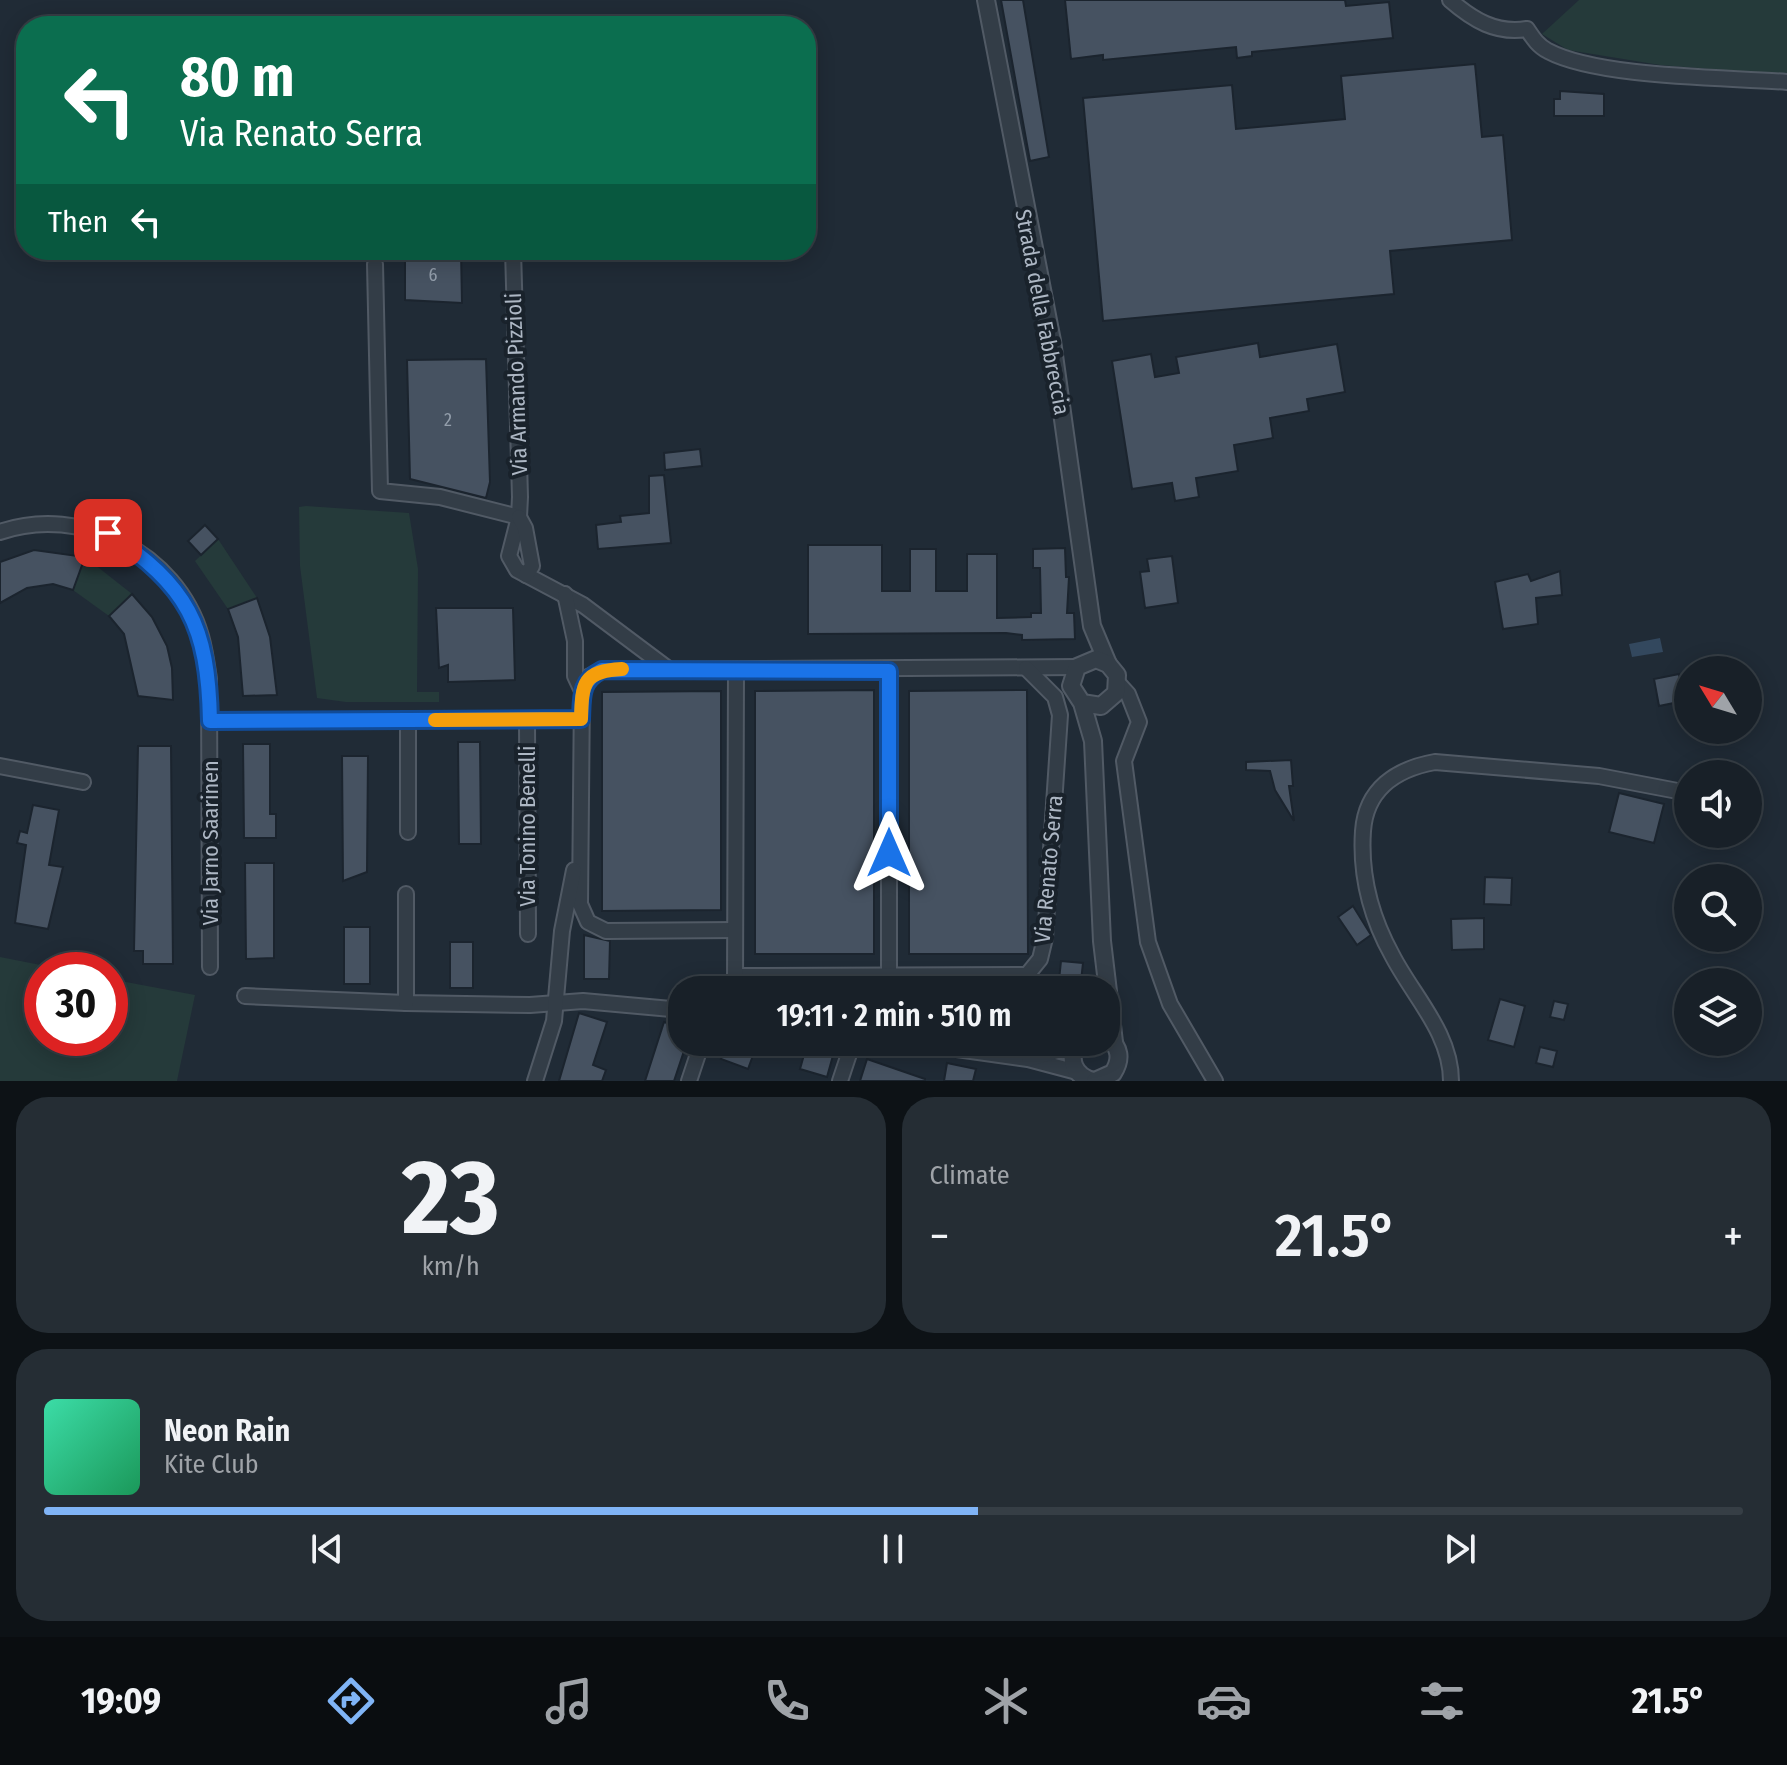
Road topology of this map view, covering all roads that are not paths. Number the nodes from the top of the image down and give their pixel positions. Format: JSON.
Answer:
{"nodes":[{"id":1,"x":986,"y":0,"type":"edge"},
{"id":2,"x":1450,"y":0,"type":"edge"},
{"id":3,"x":1787,"y":82,"type":"edge"},
{"id":4,"x":513,"y":260,"type":"edge"},
{"id":5,"x":375,"y":264,"type":"dead end"},
{"id":6,"x":519,"y":517,"type":"junction"},
{"id":7,"x":0,"y":532,"type":"edge"},
{"id":8,"x":526,"y":575,"type":"junction"},
{"id":9,"x":565,"y":594,"type":"junction"},
{"id":10,"x":1092,"y":626,"type":"junction"},
{"id":11,"x":1108,"y":664,"type":"junction"},
{"id":12,"x":1080,"y":665,"type":"junction"},
{"id":13,"x":668,"y":668,"type":"junction"},
{"id":14,"x":1026,"y":668,"type":"junction"},
{"id":15,"x":736,"y":670,"type":"junction"},
{"id":16,"x":889,"y":671,"type":"junction"},
{"id":17,"x":1118,"y":683,"type":"junction"},
{"id":18,"x":582,"y":691,"type":"junction"},
{"id":19,"x":1082,"y":703,"type":"junction"},
{"id":20,"x":1105,"y":704,"type":"junction"},
{"id":21,"x":1138,"y":713,"type":"junction"},
{"id":22,"x":527,"y":719,"type":"junction"},
{"id":23,"x":581,"y":719,"type":"junction"},
{"id":24,"x":408,"y":720,"type":"junction"},
{"id":25,"x":210,"y":721,"type":"junction"},
{"id":26,"x":1093,"y":741,"type":"junction"},
{"id":27,"x":0,"y":766,"type":"edge"},
{"id":28,"x":83,"y":782,"type":"dead end"},
{"id":29,"x":1674,"y":790,"type":"edge"},
{"id":30,"x":408,"y":832,"type":"dead end"},
{"id":31,"x":581,"y":841,"type":"junction"},
{"id":32,"x":406,"y":894,"type":"dead end"},
{"id":33,"x":735,"y":930,"type":"junction"},
{"id":34,"x":528,"y":934,"type":"dead end"},
{"id":35,"x":210,"y":967,"type":"dead end"},
{"id":36,"x":889,"y":975,"type":"junction"},
{"id":37,"x":735,"y":976,"type":"edge"},
{"id":38,"x":870,"y":976,"type":"edge"},
{"id":39,"x":1105,"y":976,"type":"edge"},
{"id":40,"x":245,"y":996,"type":"dead end"},
{"id":41,"x":406,"y":1003,"type":"junction"},
{"id":42,"x":556,"y":1003,"type":"junction"},
{"id":43,"x":668,"y":1008,"type":"edge"},
{"id":44,"x":697,"y":1056,"type":"edge"},
{"id":45,"x":848,"y":1056,"type":"edge"},
{"id":46,"x":1007,"y":1056,"type":"edge"},
{"id":47,"x":1038,"y":1056,"type":"edge"},
{"id":48,"x":1073,"y":1056,"type":"edge"},
{"id":49,"x":1028,"y":1059,"type":"junction"},
{"id":50,"x":1077,"y":1072,"type":"junction"},
{"id":51,"x":1119,"y":1074,"type":"edge"},
{"id":52,"x":535,"y":1081,"type":"edge"},
{"id":53,"x":689,"y":1081,"type":"edge"},
{"id":54,"x":840,"y":1081,"type":"edge"},
{"id":55,"x":1094,"y":1081,"type":"edge"},
{"id":56,"x":1215,"y":1081,"type":"edge"},
{"id":57,"x":1451,"y":1081,"type":"edge"}],
"edges":[{"from":1,"to":10,"type":"street","name":"Strada della Fabbreccia"},
{"from":2,"to":3,"type":"street"},
{"from":4,"to":6,"type":"street","name":"Via Armando Pizzioli"},
{"from":5,"to":6,"type":"street"},
{"from":6,"to":8,"type":"street","name":"Via Armando Pizzioli"},
{"from":6,"to":8,"type":"street","name":"Via Armando Pizzioli"},
{"from":7,"to":25,"type":"street","name":"Via Jarno Saarinen"},
{"from":8,"to":9,"type":"street"},
{"from":9,"to":13,"type":"street"},
{"from":9,"to":18,"type":"street"},
{"from":10,"to":11,"type":"street","name":"Strada della Fabbreccia"},
{"from":10,"to":12,"type":"street","name":"Strada della Fabbreccia"},
{"from":11,"to":12,"type":"street"},
{"from":11,"to":17,"type":"street","name":"Strada della Fabbreccia"},
{"from":12,"to":14,"type":"street"},
{"from":12,"to":19,"type":"street","name":"Strada della Fabbreccia"},
{"from":13,"to":15,"type":"street"},
{"from":13,"to":18,"type":"street"},
{"from":14,"to":16,"type":"street"},
{"from":14,"to":36,"type":"street","name":"Via Renato Serra"},
{"from":15,"to":16,"type":"street"},
{"from":15,"to":33,"type":"street","name":"Via Renato Serra"},
{"from":16,"to":36,"type":"street"},
{"from":17,"to":20,"type":"street","name":"Strada della Fabbreccia"},
{"from":17,"to":21,"type":"street","name":"Strada della Fabbreccia"},
{"from":18,"to":23,"type":"street"},
{"from":19,"to":20,"type":"street"},
{"from":19,"to":26,"type":"street","name":"Strada della Fabbreccia"},
{"from":20,"to":21,"type":"street"},
{"from":20,"to":26,"type":"street","name":"Strada della Fabbreccia"},
{"from":21,"to":56,"type":"street"},
{"from":22,"to":23,"type":"street","name":"Via Tonino Benelli"},
{"from":22,"to":24,"type":"street","name":"Via Tonino Benelli"},
{"from":22,"to":34,"type":"street","name":"Via Tonino Benelli"},
{"from":23,"to":31,"type":"street"},
{"from":24,"to":25,"type":"street","name":"Via Tonino Benelli"},
{"from":24,"to":30,"type":"street"},
{"from":25,"to":35,"type":"street","name":"Via Jarno Saarinen"},
{"from":26,"to":39,"type":"street","name":"Strada della Fabbreccia"},
{"from":27,"to":28,"type":"street"},
{"from":29,"to":57,"type":"street"},
{"from":31,"to":33,"type":"street"},
{"from":31,"to":42,"type":"street"},
{"from":32,"to":41,"type":"street"},
{"from":33,"to":37,"type":"street","name":"Via Renato Serra"},
{"from":36,"to":38,"type":"street","name":"Via Renato Serra"},
{"from":40,"to":41,"type":"street"},
{"from":41,"to":42,"type":"street"},
{"from":42,"to":43,"type":"street"},
{"from":42,"to":52,"type":"street"},
{"from":44,"to":53,"type":"street"},
{"from":45,"to":54,"type":"street"},
{"from":46,"to":49,"type":"street"},
{"from":47,"to":49,"type":"street"},
{"from":48,"to":50,"type":"street"},
{"from":49,"to":50,"type":"street"},
{"from":50,"to":55,"type":"street"},
{"from":51,"to":55,"type":"street"}]}
